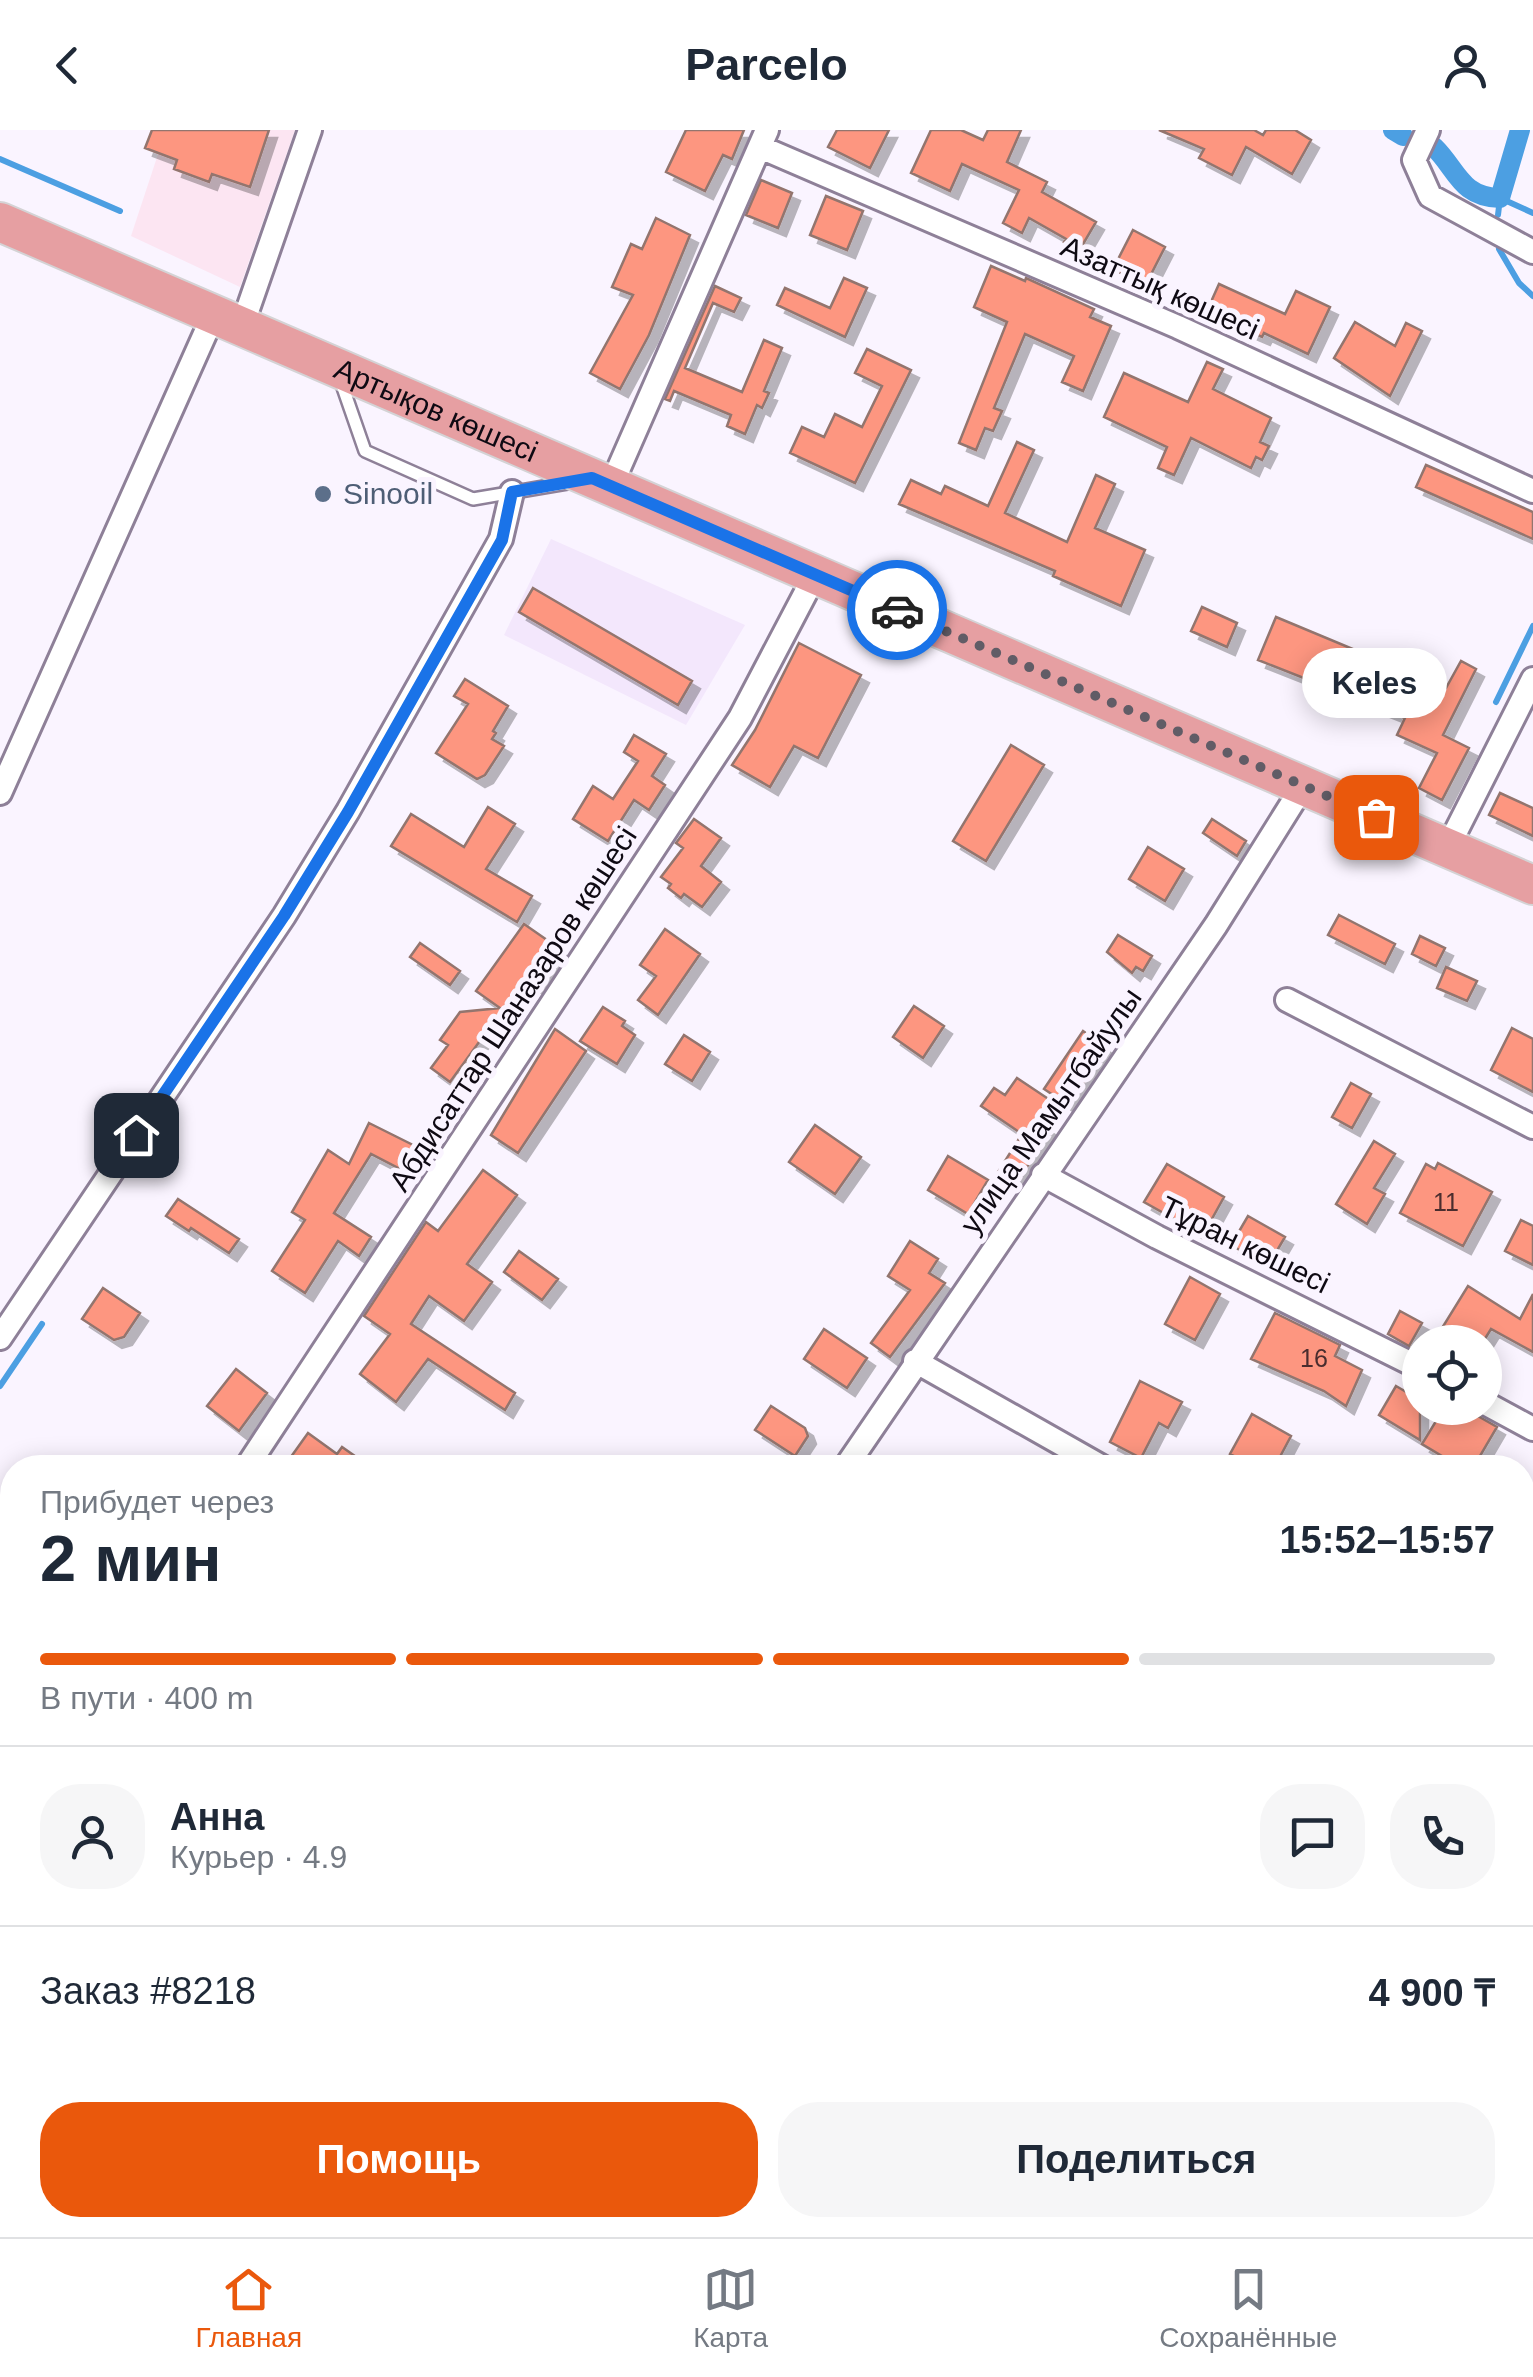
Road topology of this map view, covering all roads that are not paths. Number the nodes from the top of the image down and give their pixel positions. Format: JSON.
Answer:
{"nodes":[{"id":1,"x":310,"y":130,"type":"edge"},
{"id":2,"x":1428,"y":130,"type":"edge"},
{"id":3,"x":763,"y":139,"type":"edge"},
{"id":4,"x":0,"y":222,"type":"edge"},
{"id":5,"x":1533,"y":252,"type":"edge"},
{"id":6,"x":227,"y":321,"type":"junction"},
{"id":7,"x":335,"y":367,"type":"junction"},
{"id":8,"x":601,"y":482,"type":"junction"},
{"id":9,"x":1533,"y":491,"type":"edge"},
{"id":10,"x":512,"y":492,"type":"junction"},
{"id":11,"x":815,"y":575,"type":"junction"},
{"id":12,"x":1533,"y":680,"type":"edge"},
{"id":13,"x":1303,"y":786,"type":"junction"},
{"id":14,"x":0,"y":793,"type":"edge"},
{"id":15,"x":1448,"y":847,"type":"junction"},
{"id":16,"x":1533,"y":885,"type":"edge"},
{"id":17,"x":1286,"y":1000,"type":"dead end"},
{"id":18,"x":1533,"y":1127,"type":"edge"},
{"id":19,"x":1043,"y":1175,"type":"junction"},
{"id":20,"x":0,"y":1338,"type":"edge"},
{"id":21,"x":1402,"y":1359,"type":"edge"},
{"id":22,"x":916,"y":1361,"type":"junction"},
{"id":23,"x":1502,"y":1412,"type":"edge"},
{"id":24,"x":1533,"y":1429,"type":"edge"},
{"id":25,"x":255,"y":1455,"type":"edge"},
{"id":26,"x":854,"y":1455,"type":"edge"},
{"id":27,"x":1081,"y":1455,"type":"edge"}],
"edges":[{"from":1,"to":6,"type":"street"},
{"from":2,"to":5,"type":"street"},
{"from":3,"to":8,"type":"street","name":"Азаттық көшесі"},
{"from":3,"to":9,"type":"street","name":"Азаттық көшесі"},
{"from":4,"to":6,"type":"highway","name":"Артықов көшесі"},
{"from":6,"to":7,"type":"highway","name":"Артықов көшесі"},
{"from":6,"to":14,"type":"street"},
{"from":7,"to":8,"type":"highway","name":"Артықов көшесі"},
{"from":7,"to":10,"type":"lane"},
{"from":8,"to":10,"type":"lane"},
{"from":8,"to":11,"type":"highway","name":"Артықов көшесі"},
{"from":10,"to":20,"type":"street"},
{"from":11,"to":13,"type":"highway","name":"Артықов көшесі"},
{"from":11,"to":25,"type":"street","name":"Абдисаттар Шаназаров көшесі"},
{"from":12,"to":15,"type":"street"},
{"from":13,"to":15,"type":"highway","name":"Артықов көшесі"},
{"from":13,"to":19,"type":"street","name":"улица Мамытбайулы"},
{"from":15,"to":16,"type":"highway","name":"Артықов көшесі"},
{"from":17,"to":18,"type":"street"},
{"from":19,"to":21,"type":"street","name":"Тұран көшесі"},
{"from":19,"to":22,"type":"street","name":"улица Мамытбайулы"},
{"from":22,"to":26,"type":"street","name":"улица Мамытбайулы"},
{"from":22,"to":27,"type":"street"},
{"from":23,"to":24,"type":"street"}]}
